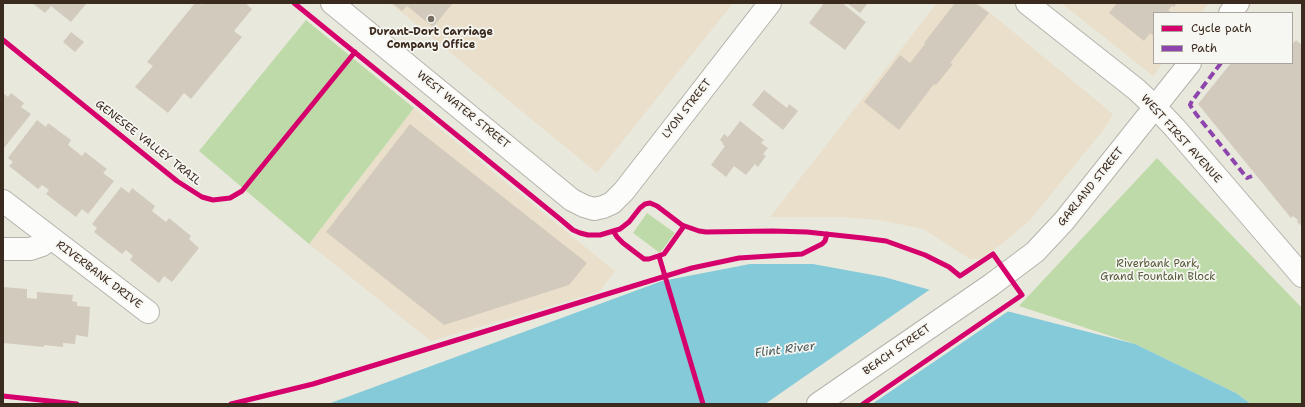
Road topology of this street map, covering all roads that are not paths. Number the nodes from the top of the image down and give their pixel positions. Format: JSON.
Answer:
{"nodes":[{"id":1,"x":332,"y":3,"type":"edge"},
{"id":2,"x":770,"y":3,"type":"edge"},
{"id":3,"x":1027,"y":3,"type":"edge"},
{"id":4,"x":1238,"y":3,"type":"edge"},
{"id":5,"x":1231,"y":12,"type":"edge"},
{"id":6,"x":1189,"y":64,"type":"edge"},
{"id":7,"x":1155,"y":107,"type":"junction"},
{"id":8,"x":3,"y":201,"type":"edge"},
{"id":9,"x":599,"y":208,"type":"joint"},
{"id":10,"x":51,"y":238,"type":"junction"},
{"id":11,"x":3,"y":249,"type":"edge"},
{"id":12,"x":1302,"y":276,"type":"edge"},
{"id":13,"x":976,"y":296,"type":"joint"},
{"id":14,"x":148,"y":312,"type":"dead end"},
{"id":15,"x":818,"y":404,"type":"edge"}],
"edges":[{"from":1,"to":9,"type":"street","name":"WEST WATER STREET"},
{"from":2,"to":9,"type":"street","name":"LYON STREET"},
{"from":3,"to":7,"type":"street","name":"WEST FIRST AVENUE"},
{"from":4,"to":5,"type":"street"},
{"from":6,"to":7,"type":"street","name":"GARLAND STREET"},
{"from":7,"to":12,"type":"street","name":"WEST FIRST AVENUE"},
{"from":7,"to":13,"type":"street","name":"GARLAND STREET"},
{"from":8,"to":10,"type":"street","name":"RIVERBANK DRIVE"},
{"from":10,"to":11,"type":"street","name":"RIVERBANK DRIVE"},
{"from":10,"to":14,"type":"street","name":"RIVERBANK DRIVE"},
{"from":13,"to":15,"type":"street","name":"BEACH STREET"}]}
